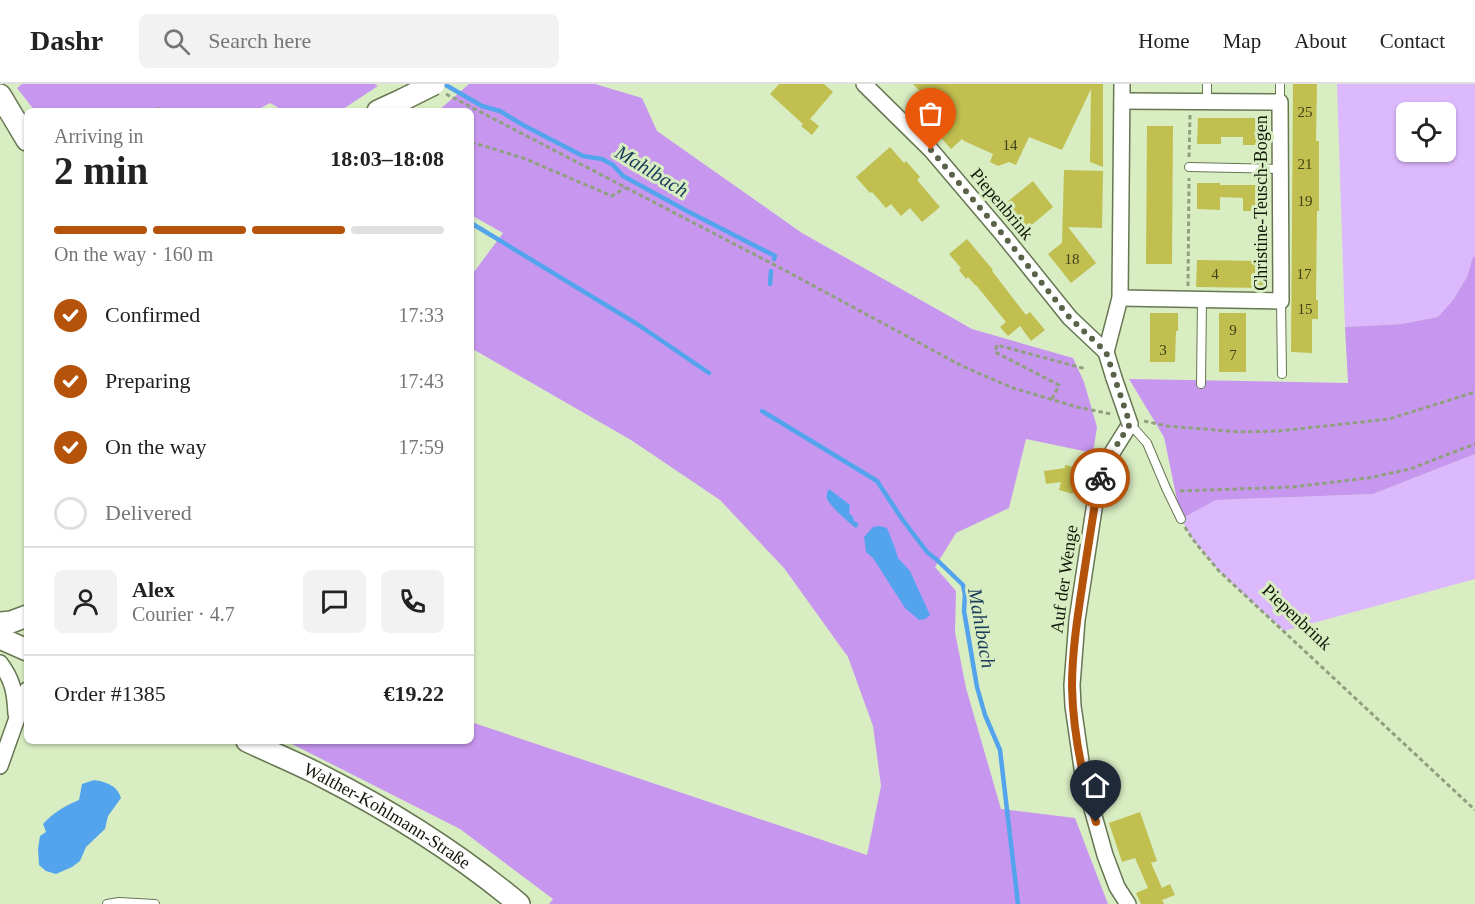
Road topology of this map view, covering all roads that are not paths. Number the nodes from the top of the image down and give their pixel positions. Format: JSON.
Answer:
{"nodes":[{"id":1,"x":864,"y":84,"type":"edge"},
{"id":2,"x":1122,"y":84,"type":"edge"},
{"id":3,"x":1207,"y":84,"type":"edge"},
{"id":4,"x":1280,"y":84,"type":"edge"},
{"id":5,"x":439,"y":88,"type":"edge"},
{"id":6,"x":0,"y":95,"type":"edge"},
{"id":7,"x":1122,"y":101,"type":"junction"},
{"id":8,"x":1207,"y":102,"type":"junction"},
{"id":9,"x":1280,"y":102,"type":"junction"},
{"id":10,"x":385,"y":108,"type":"edge"},
{"id":11,"x":24,"y":135,"type":"edge"},
{"id":12,"x":1189,"y":167,"type":"road end"},
{"id":13,"x":1280,"y":169,"type":"junction"},
{"id":14,"x":1120,"y":298,"type":"junction"},
{"id":15,"x":1195,"y":299,"type":"junction"},
{"id":16,"x":1281,"y":300,"type":"junction"},
{"id":17,"x":1106,"y":352,"type":"junction"},
{"id":18,"x":1282,"y":374,"type":"dead end"},
{"id":19,"x":1201,"y":384,"type":"dead end"},
{"id":20,"x":1137,"y":423,"type":"junction"},
{"id":21,"x":1181,"y":519,"type":"road end"},
{"id":22,"x":24,"y":617,"type":"edge"},
{"id":23,"x":0,"y":623,"type":"edge"},
{"id":24,"x":0,"y":638,"type":"edge"},
{"id":25,"x":24,"y":649,"type":"edge"},
{"id":26,"x":0,"y":663,"type":"edge"},
{"id":27,"x":22,"y":715,"type":"edge"},
{"id":28,"x":253,"y":744,"type":"edge"},
{"id":29,"x":0,"y":766,"type":"edge"},
{"id":30,"x":107,"y":904,"type":"edge"},
{"id":31,"x":155,"y":904,"type":"edge"},
{"id":32,"x":519,"y":904,"type":"edge"},
{"id":33,"x":1128,"y":904,"type":"edge"}],
"edges":[{"from":1,"to":17,"type":"street","name":"Piepenbrink"},
{"from":2,"to":7,"type":"street"},
{"from":3,"to":8,"type":"lane"},
{"from":4,"to":9,"type":"lane"},
{"from":5,"to":10,"type":"main road","bridge":true},
{"from":6,"to":11,"type":"main road"},
{"from":7,"to":8,"type":"street","name":"Christine-Teusch-Bogen"},
{"from":7,"to":14,"type":"street"},
{"from":8,"to":9,"type":"street","name":"Christine-Teusch-Bogen"},
{"from":9,"to":13,"type":"street","name":"Christine-Teusch-Bogen"},
{"from":12,"to":13,"type":"lane"},
{"from":13,"to":16,"type":"street","name":"Christine-Teusch-Bogen"},
{"from":14,"to":15,"type":"street","name":"Christine-Teusch-Bogen"},
{"from":14,"to":17,"type":"street"},
{"from":15,"to":16,"type":"street","name":"Christine-Teusch-Bogen"},
{"from":15,"to":19,"type":"lane"},
{"from":16,"to":18,"type":"lane"},
{"from":17,"to":20,"type":"street","bridge":true},
{"from":20,"to":21,"type":"lane"},
{"from":20,"to":33,"type":"street","name":"Auf der Wenge"},
{"from":22,"to":23,"type":"main road"},
{"from":24,"to":25,"type":"main road"},
{"from":26,"to":27,"type":"street"},
{"from":27,"to":29,"type":"street"},
{"from":28,"to":32,"type":"main road","name":"Walther-Kohlmann-Straße"},
{"from":30,"to":31,"type":"lane"}]}
